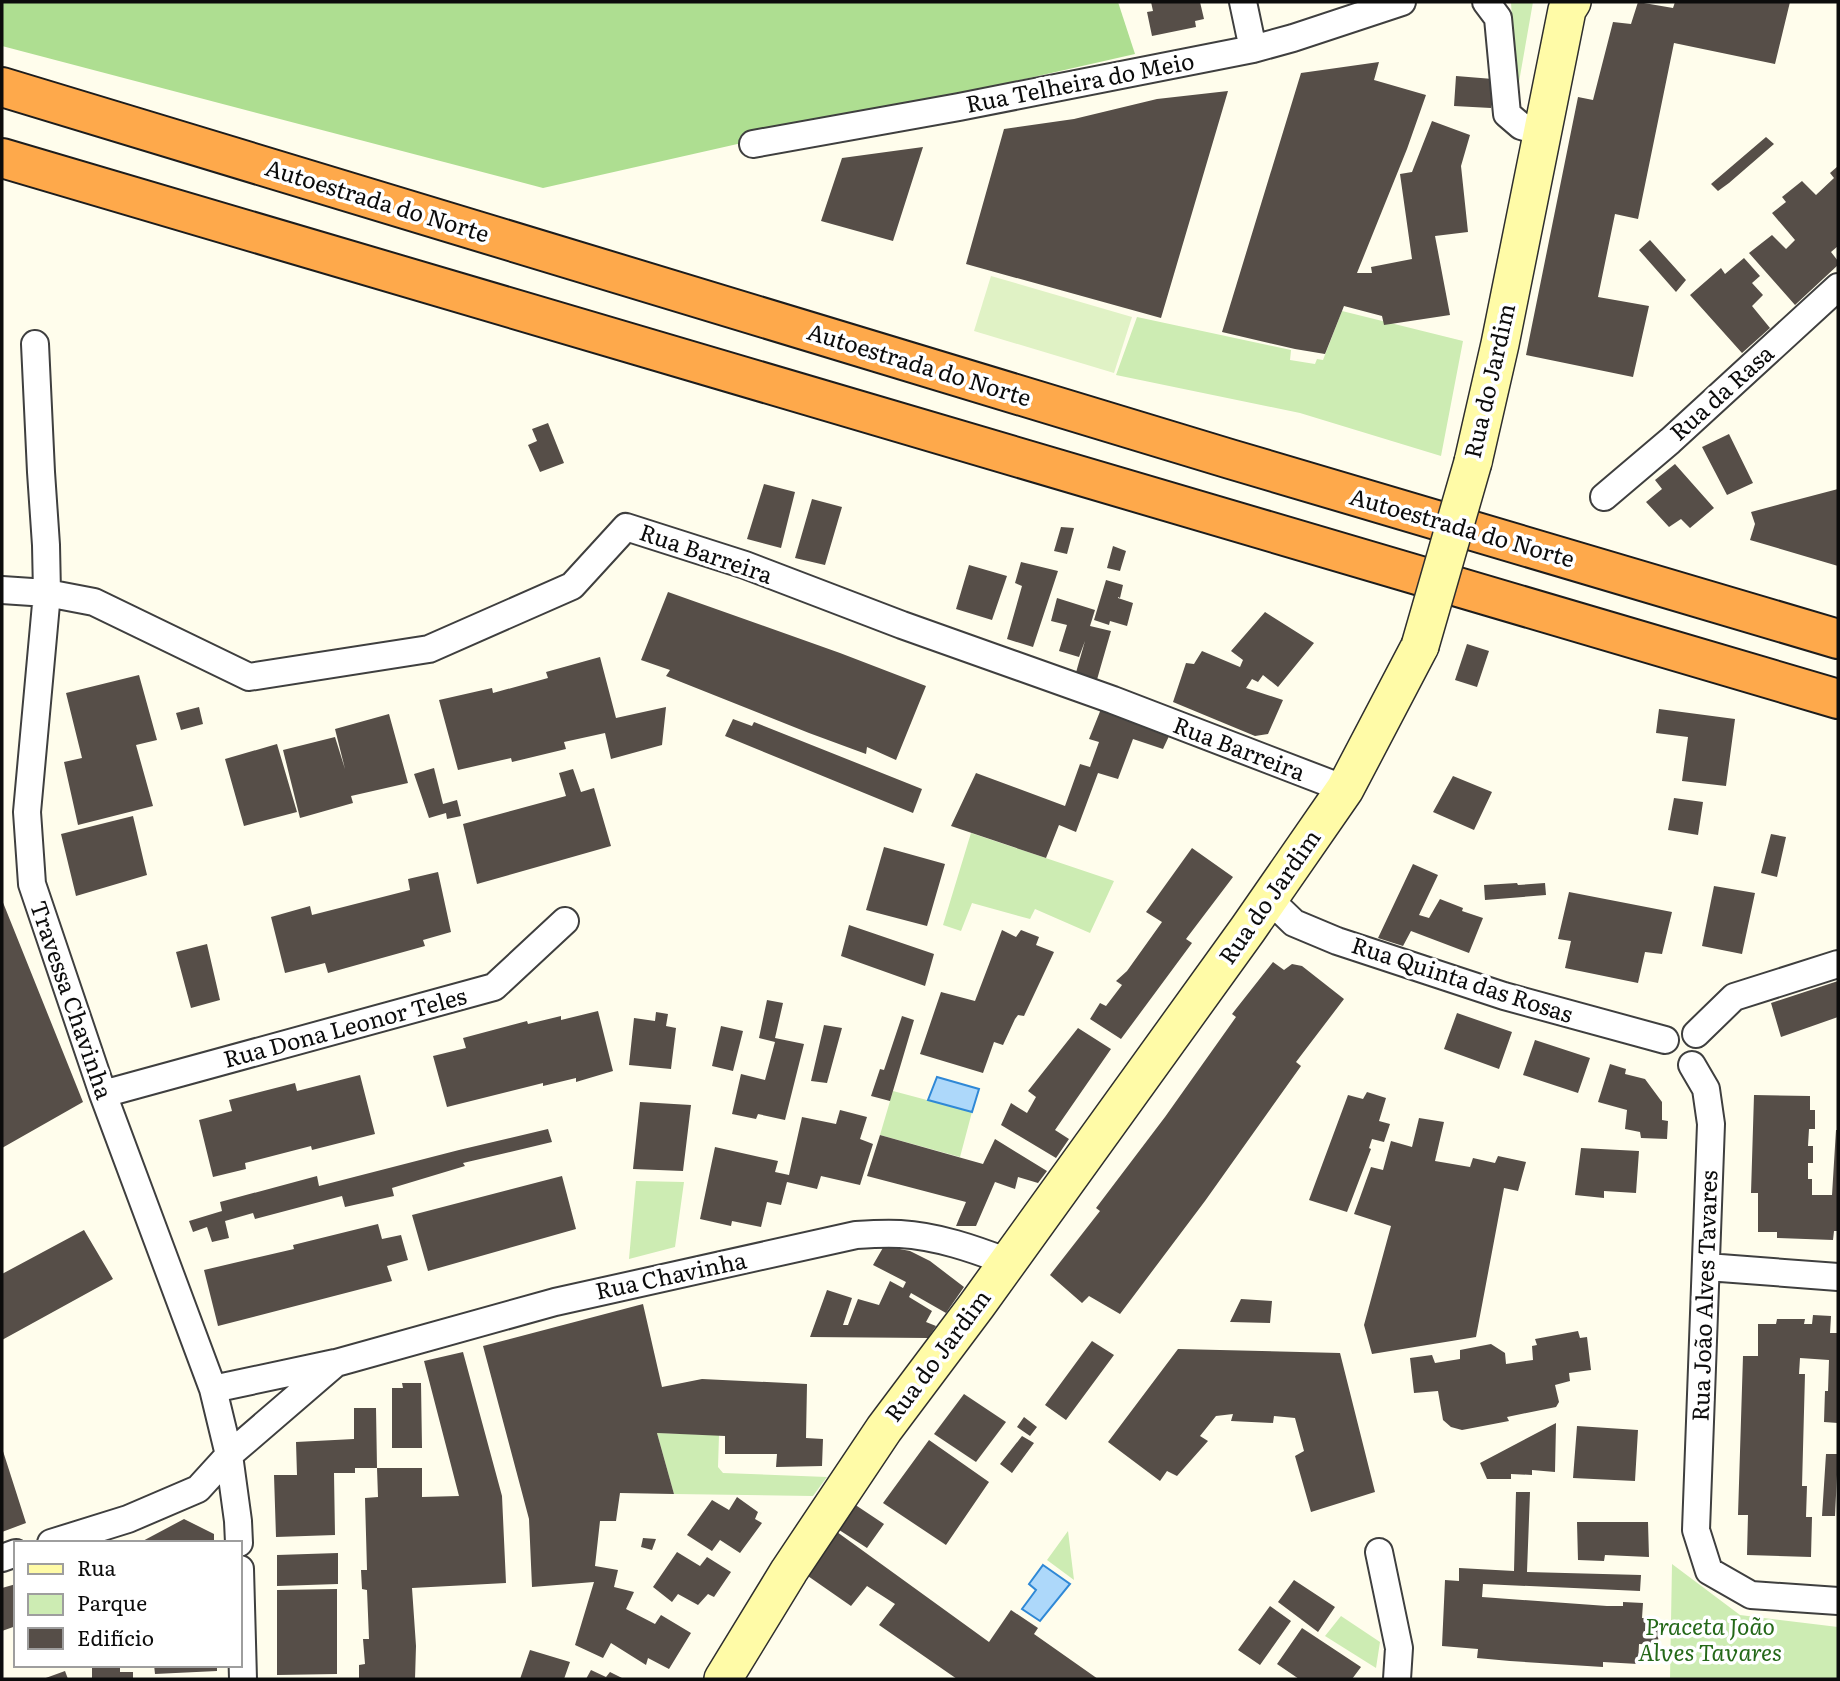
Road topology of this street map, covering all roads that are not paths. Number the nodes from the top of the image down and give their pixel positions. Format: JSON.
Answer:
{"nodes":[{"id":1,"x":1243,"y":2,"type":"edge"},
{"id":2,"x":1402,"y":2,"type":"edge"},
{"id":3,"x":1486,"y":2,"type":"edge"},
{"id":4,"x":1572,"y":2,"type":"edge"},
{"id":5,"x":1253,"y":49,"type":"junction"},
{"id":6,"x":2,"y":87,"type":"edge"},
{"id":7,"x":1541,"y":132,"type":"junction"},
{"id":8,"x":753,"y":144,"type":"dead end"},
{"id":9,"x":2,"y":158,"type":"edge"},
{"id":10,"x":1838,"y":288,"type":"edge"},
{"id":11,"x":35,"y":344,"type":"dead end"},
{"id":12,"x":1604,"y":496,"type":"dead end"},
{"id":13,"x":2,"y":590,"type":"edge"},
{"id":14,"x":47,"y":593,"type":"junction"},
{"id":15,"x":1838,"y":639,"type":"edge"},
{"id":16,"x":1838,"y":699,"type":"edge"},
{"id":17,"x":1345,"y":789,"type":"junction"},
{"id":18,"x":1269,"y":899,"type":"junction"},
{"id":19,"x":565,"y":921,"type":"dead end"},
{"id":20,"x":1838,"y":964,"type":"edge"},
{"id":21,"x":1696,"y":1034,"type":"junction"},
{"id":22,"x":1665,"y":1041,"type":"junction"},
{"id":23,"x":1692,"y":1065,"type":"junction"},
{"id":24,"x":103,"y":1094,"type":"junction"},
{"id":25,"x":1008,"y":1262,"type":"junction"},
{"id":26,"x":1707,"y":1267,"type":"junction"},
{"id":27,"x":1838,"y":1276,"type":"edge"},
{"id":28,"x":336,"y":1363,"type":"junction"},
{"id":29,"x":213,"y":1389,"type":"junction"},
{"id":30,"x":229,"y":1455,"type":"junction"},
{"id":31,"x":57,"y":1541,"type":"edge"},
{"id":32,"x":239,"y":1541,"type":"edge"},
{"id":33,"x":1380,"y":1552,"type":"dead end"},
{"id":34,"x":1838,"y":1601,"type":"edge"},
{"id":35,"x":242,"y":1642,"type":"edge"},
{"id":36,"x":243,"y":1679,"type":"edge"},
{"id":37,"x":723,"y":1679,"type":"edge"},
{"id":38,"x":1397,"y":1679,"type":"edge"}],
"edges":[{"from":1,"to":5,"type":"street"},
{"from":2,"to":5,"type":"street","name":"Rua Telheira do Meio"},
{"from":3,"to":7,"type":"street"},
{"from":4,"to":7,"type":"main road","name":"Rua do Jardim"},
{"from":5,"to":8,"type":"street","name":"Rua Telheira do Meio"},
{"from":6,"to":15,"type":"highway","name":"Autoestrada do Norte"},
{"from":7,"to":17,"type":"main road","name":"Rua do Jardim","bridge":true},
{"from":9,"to":16,"type":"highway"},
{"from":10,"to":12,"type":"street","name":"Rua da Rasa"},
{"from":11,"to":14,"type":"street","name":"Travessa Chavinha"},
{"from":13,"to":14,"type":"street"},
{"from":14,"to":17,"type":"street","name":"Rua Barreira"},
{"from":14,"to":24,"type":"street","name":"Travessa Chavinha"},
{"from":17,"to":18,"type":"main road","name":"Rua do Jardim"},
{"from":18,"to":22,"type":"street","name":"Rua Quinta das Rosas"},
{"from":18,"to":25,"type":"main road","name":"Rua do Jardim"},
{"from":19,"to":24,"type":"street","name":"Rua Dona Leonor Teles"},
{"from":20,"to":21,"type":"street"},
{"from":21,"to":22,"type":"street"},
{"from":21,"to":23,"type":"street"},
{"from":22,"to":23,"type":"street"},
{"from":23,"to":26,"type":"street","name":"Rua João Alves Tavares"},
{"from":24,"to":29,"type":"street","name":"Travessa Chavinha"},
{"from":25,"to":28,"type":"street","name":"Rua Chavinha"},
{"from":25,"to":37,"type":"main road","name":"Rua do Jardim"},
{"from":26,"to":27,"type":"street"},
{"from":26,"to":34,"type":"street","name":"Rua João Alves Tavares"},
{"from":28,"to":29,"type":"street","name":"Rua Chavinha"},
{"from":28,"to":30,"type":"street","name":"Rua Chavinha"},
{"from":29,"to":30,"type":"street","name":"Travessa Chavinha"},
{"from":30,"to":31,"type":"street","name":"Rua Chavinha"},
{"from":30,"to":32,"type":"street","name":"Travessa Chavinha"},
{"from":33,"to":38,"type":"street"},
{"from":35,"to":36,"type":"street"}]}
